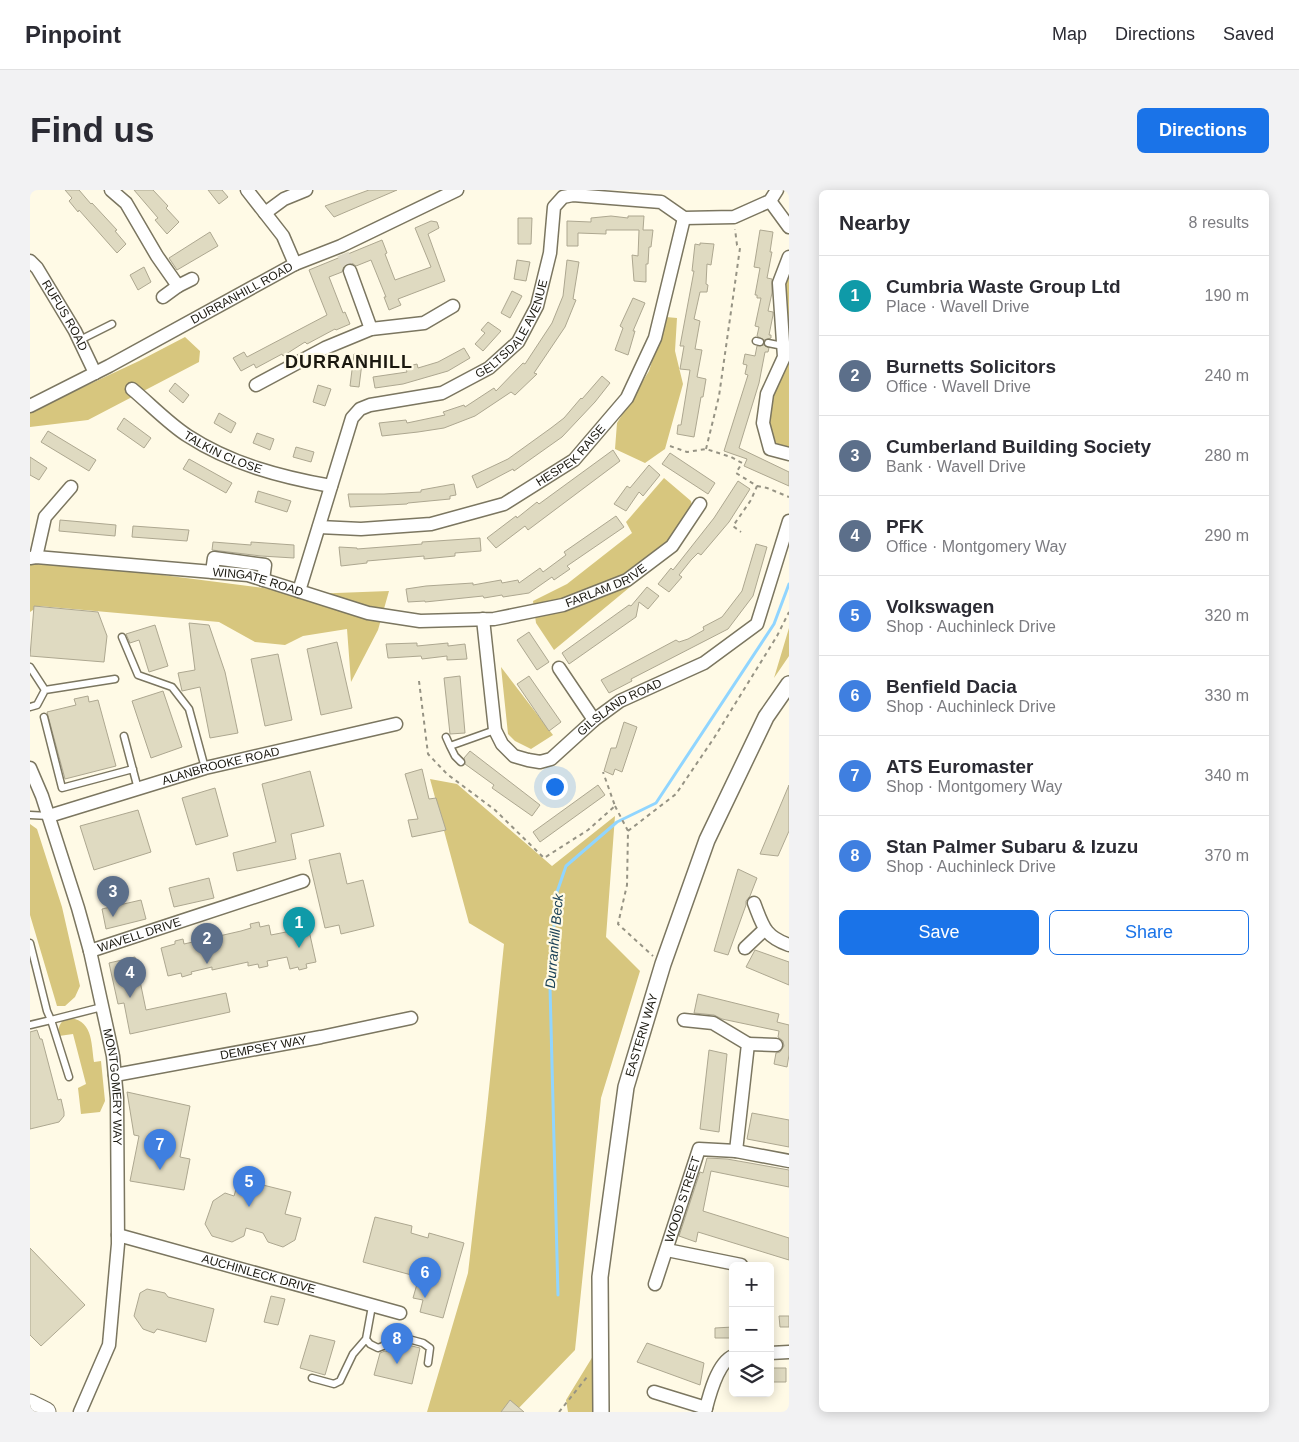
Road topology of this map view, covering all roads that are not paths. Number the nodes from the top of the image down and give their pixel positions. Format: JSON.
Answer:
{"nodes":[{"id":1,"x":110,"y":190,"type":"edge"},
{"id":2,"x":247,"y":190,"type":"edge"},
{"id":3,"x":306,"y":190,"type":"edge"},
{"id":4,"x":457,"y":190,"type":"edge"},
{"id":5,"x":777,"y":190,"type":"edge"},
{"id":6,"x":770,"y":201,"type":"junction"},
{"id":7,"x":265,"y":212,"type":"junction"},
{"id":8,"x":684,"y":218,"type":"junction"},
{"id":9,"x":789,"y":228,"type":"edge"},
{"id":10,"x":789,"y":257,"type":"edge"},
{"id":11,"x":30,"y":261,"type":"edge"},
{"id":12,"x":295,"y":264,"type":"junction"},
{"id":13,"x":350,"y":271,"type":"tunnel mouth"},
{"id":14,"x":192,"y":279,"type":"dead end"},
{"id":15,"x":784,"y":284,"type":"edge"},
{"id":16,"x":178,"y":286,"type":"junction"},
{"id":17,"x":163,"y":297,"type":"dead end"},
{"id":18,"x":453,"y":306,"type":"dead end"},
{"id":19,"x":112,"y":324,"type":"dead end"},
{"id":20,"x":371,"y":329,"type":"junction"},
{"id":21,"x":80,"y":340,"type":"junction"},
{"id":22,"x":768,"y":343,"type":"dead end"},
{"id":23,"x":783,"y":346,"type":"junction"},
{"id":24,"x":95,"y":373,"type":"junction"},
{"id":25,"x":256,"y":385,"type":"dead end"},
{"id":26,"x":132,"y":389,"type":"dead end"},
{"id":27,"x":30,"y":406,"type":"edge"},
{"id":28,"x":789,"y":454,"type":"edge"},
{"id":29,"x":331,"y":486,"type":"junction"},
{"id":30,"x":71,"y":487,"type":"dead end"},
{"id":31,"x":700,"y":504,"type":"dead end"},
{"id":32,"x":789,"y":522,"type":"edge"},
{"id":33,"x":319,"y":527,"type":"junction"},
{"id":34,"x":33,"y":558,"type":"edge"},
{"id":35,"x":299,"y":591,"type":"junction"},
{"id":36,"x":483,"y":619,"type":"junction"},
{"id":37,"x":122,"y":637,"type":"dead end"},
{"id":38,"x":30,"y":667,"type":"edge"},
{"id":39,"x":559,"y":668,"type":"dead end"},
{"id":40,"x":115,"y":679,"type":"dead end"},
{"id":41,"x":789,"y":684,"type":"edge"},
{"id":42,"x":45,"y":690,"type":"junction"},
{"id":43,"x":30,"y":707,"type":"edge"},
{"id":44,"x":44,"y":717,"type":"dead end"},
{"id":45,"x":594,"y":720,"type":"junction"},
{"id":46,"x":396,"y":724,"type":"dead end"},
{"id":47,"x":496,"y":730,"type":"junction"},
{"id":48,"x":124,"y":736,"type":"dead end"},
{"id":49,"x":446,"y":737,"type":"dead end"},
{"id":50,"x":450,"y":746,"type":"junction"},
{"id":51,"x":461,"y":762,"type":"dead end"},
{"id":52,"x":30,"y":768,"type":"edge"},
{"id":53,"x":206,"y":768,"type":"junction"},
{"id":54,"x":133,"y":769,"type":"junction"},
{"id":55,"x":138,"y":789,"type":"junction"},
{"id":56,"x":30,"y":815,"type":"edge"},
{"id":57,"x":49,"y":816,"type":"junction"},
{"id":58,"x":304,"y":881,"type":"dead end"},
{"id":59,"x":754,"y":903,"type":"dead end"},
{"id":60,"x":764,"y":930,"type":"junction"},
{"id":61,"x":30,"y":943,"type":"edge"},
{"id":62,"x":789,"y":945,"type":"edge"},
{"id":63,"x":745,"y":948,"type":"dead end"},
{"id":64,"x":90,"y":951,"type":"junction"},
{"id":65,"x":102,"y":1007,"type":"junction"},
{"id":66,"x":411,"y":1018,"type":"dead end"},
{"id":67,"x":52,"y":1020,"type":"junction"},
{"id":68,"x":684,"y":1020,"type":"dead end"},
{"id":69,"x":30,"y":1025,"type":"edge"},
{"id":70,"x":748,"y":1044,"type":"junction"},
{"id":71,"x":776,"y":1045,"type":"dead end"},
{"id":72,"x":114,"y":1075,"type":"junction"},
{"id":73,"x":69,"y":1077,"type":"dead end"},
{"id":74,"x":736,"y":1151,"type":"junction"},
{"id":75,"x":789,"y":1161,"type":"edge"},
{"id":76,"x":118,"y":1235,"type":"junction"},
{"id":77,"x":667,"y":1250,"type":"junction"},
{"id":78,"x":729,"y":1263,"type":"edge"},
{"id":79,"x":655,"y":1284,"type":"dead end"},
{"id":80,"x":372,"y":1306,"type":"junction"},
{"id":81,"x":400,"y":1313,"type":"dead end"},
{"id":82,"x":366,"y":1339,"type":"junction"},
{"id":83,"x":789,"y":1352,"type":"edge"},
{"id":84,"x":774,"y":1353,"type":"edge"},
{"id":85,"x":729,"y":1358,"type":"edge"},
{"id":86,"x":428,"y":1363,"type":"dead end"},
{"id":87,"x":312,"y":1378,"type":"dead end"},
{"id":88,"x":654,"y":1392,"type":"dead end"},
{"id":89,"x":30,"y":1404,"type":"edge"},
{"id":90,"x":705,"y":1410,"type":"edge"},
{"id":91,"x":35,"y":1412,"type":"edge"},
{"id":92,"x":46,"y":1412,"type":"edge"},
{"id":93,"x":80,"y":1412,"type":"edge"},
{"id":94,"x":601,"y":1412,"type":"edge"}],
"edges":[{"from":1,"to":16,"type":"street"},
{"from":2,"to":7,"type":"street"},
{"from":3,"to":7,"type":"street"},
{"from":4,"to":12,"type":"street","name":"DURRANHILL ROAD"},
{"from":5,"to":6,"type":"street"},
{"from":6,"to":8,"type":"street"},
{"from":6,"to":9,"type":"street"},
{"from":7,"to":12,"type":"street"},
{"from":8,"to":29,"type":"street","name":"GELTSDALE AVENUE"},
{"from":8,"to":33,"type":"street","name":"HESPEK RAISE"},
{"from":10,"to":15,"type":"street"},
{"from":11,"to":21,"type":"street","name":"RUFUS ROAD"},
{"from":12,"to":24,"type":"street","name":"DURRANHILL ROAD"},
{"from":13,"to":20,"type":"street"},
{"from":14,"to":16,"type":"street"},
{"from":15,"to":23,"type":"street"},
{"from":16,"to":17,"type":"street"},
{"from":18,"to":20,"type":"street"},
{"from":19,"to":21,"type":"lane"},
{"from":20,"to":25,"type":"street"},
{"from":21,"to":24,"type":"street","name":"RUFUS ROAD"},
{"from":22,"to":23,"type":"lane"},
{"from":23,"to":28,"type":"street"},
{"from":24,"to":27,"type":"street","name":"DURRANHILL ROAD"},
{"from":26,"to":29,"type":"street","name":"TALKIN CLOSE"},
{"from":29,"to":33,"type":"street","name":"GELTSDALE AVENUE"},
{"from":30,"to":34,"type":"street"},
{"from":31,"to":36,"type":"street","name":"FARLAM DRIVE"},
{"from":32,"to":45,"type":"street","name":"GILSLAND ROAD"},
{"from":33,"to":35,"type":"street","name":"GELTSDALE AVENUE"},
{"from":34,"to":35,"type":"street","name":"WINGATE ROAD"},
{"from":35,"to":36,"type":"street","name":"WINGATE ROAD"},
{"from":36,"to":47,"type":"street","name":"GILSLAND ROAD"},
{"from":37,"to":53,"type":"lane"},
{"from":38,"to":42,"type":"lane"},
{"from":39,"to":45,"type":"street"},
{"from":40,"to":42,"type":"lane"},
{"from":41,"to":94,"type":"street","name":"EASTERN WAY"},
{"from":42,"to":43,"type":"lane"},
{"from":44,"to":54,"type":"lane"},
{"from":45,"to":47,"type":"street","name":"GILSLAND ROAD"},
{"from":46,"to":53,"type":"street","name":"ALANBROOKE ROAD"},
{"from":47,"to":50,"type":"lane"},
{"from":48,"to":54,"type":"lane"},
{"from":49,"to":50,"type":"lane"},
{"from":50,"to":51,"type":"lane"},
{"from":52,"to":57,"type":"street","name":"MONTGOMERY WAY"},
{"from":53,"to":55,"type":"street","name":"ALANBROOKE ROAD"},
{"from":54,"to":55,"type":"lane"},
{"from":55,"to":57,"type":"street","name":"ALANBROOKE ROAD"},
{"from":56,"to":57,"type":"lane"},
{"from":57,"to":64,"type":"street","name":"MONTGOMERY WAY"},
{"from":58,"to":64,"type":"street","name":"WAVELL DRIVE"},
{"from":59,"to":60,"type":"street"},
{"from":60,"to":62,"type":"street"},
{"from":60,"to":63,"type":"street"},
{"from":61,"to":67,"type":"lane"},
{"from":64,"to":65,"type":"street","name":"MONTGOMERY WAY"},
{"from":65,"to":67,"type":"lane"},
{"from":65,"to":72,"type":"street","name":"MONTGOMERY WAY"},
{"from":66,"to":72,"type":"street","name":"DEMPSEY WAY"},
{"from":67,"to":69,"type":"lane"},
{"from":67,"to":73,"type":"lane"},
{"from":68,"to":70,"type":"street"},
{"from":70,"to":71,"type":"street"},
{"from":70,"to":74,"type":"street"},
{"from":72,"to":76,"type":"street","name":"MONTGOMERY WAY"},
{"from":74,"to":75,"type":"street","name":"WOOD STREET"},
{"from":74,"to":77,"type":"street","name":"WOOD STREET"},
{"from":76,"to":80,"type":"street","name":"AUCHINLECK DRIVE"},
{"from":76,"to":93,"type":"street","name":"MONTGOMERY WAY"},
{"from":77,"to":78,"type":"street","name":"WOOD STREET"},
{"from":77,"to":79,"type":"street","name":"WOOD STREET"},
{"from":80,"to":81,"type":"street","name":"AUCHINLECK DRIVE"},
{"from":80,"to":82,"type":"lane"},
{"from":82,"to":86,"type":"lane"},
{"from":82,"to":87,"type":"lane"},
{"from":83,"to":84,"type":"street"},
{"from":85,"to":90,"type":"street"},
{"from":88,"to":90,"type":"street"},
{"from":89,"to":91,"type":"lane"},
{"from":89,"to":92,"type":"main road"}]}
